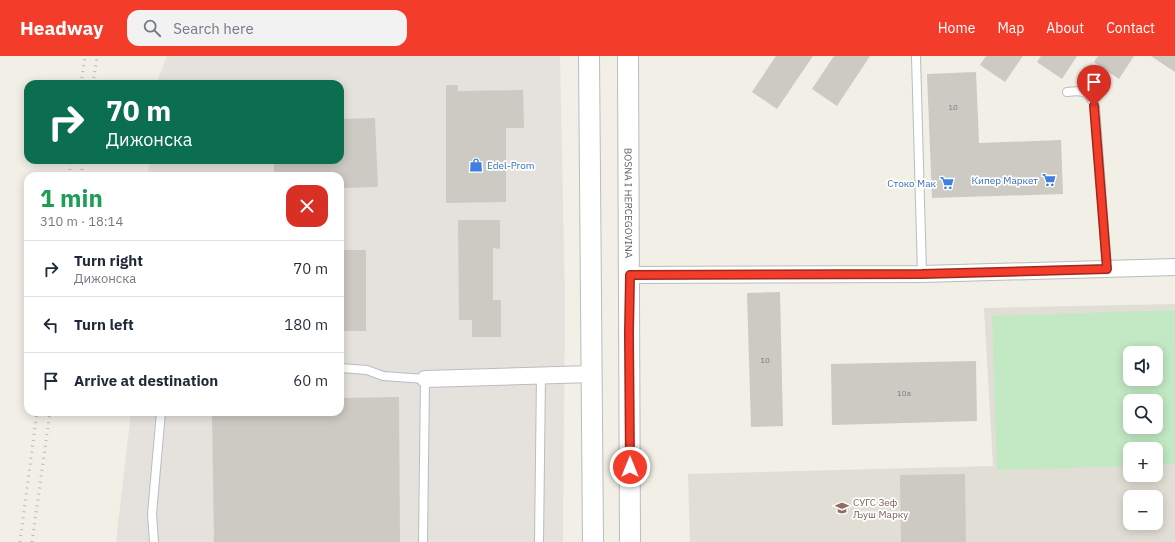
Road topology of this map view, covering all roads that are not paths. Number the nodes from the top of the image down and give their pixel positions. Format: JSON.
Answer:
{"nodes":[{"id":1,"x":589,"y":56,"type":"edge"},
{"id":2,"x":628,"y":56,"type":"edge"},
{"id":3,"x":916,"y":56,"type":"edge"},
{"id":4,"x":1067,"y":92,"type":"dead end"},
{"id":5,"x":1175,"y":267,"type":"edge"},
{"id":6,"x":1107,"y":269,"type":"junction"},
{"id":7,"x":922,"y":274,"type":"junction"},
{"id":8,"x":630,"y":275,"type":"junction"},
{"id":9,"x":344,"y":368,"type":"edge"},
{"id":10,"x":592,"y":374,"type":"junction"},
{"id":11,"x":541,"y":376,"type":"junction"},
{"id":12,"x":425,"y":379,"type":"junction"},
{"id":13,"x":160,"y":416,"type":"edge"},
{"id":14,"x":154,"y":542,"type":"edge"},
{"id":15,"x":422,"y":542,"type":"edge"},
{"id":16,"x":539,"y":542,"type":"edge"},
{"id":17,"x":593,"y":542,"type":"edge"},
{"id":18,"x":630,"y":542,"type":"edge"}],
"edges":[{"from":1,"to":10,"type":"street"},
{"from":2,"to":8,"type":"street","name":"BOSNA I HERCEGOVINA"},
{"from":3,"to":7,"type":"lane"},
{"from":4,"to":6,"type":"lane"},
{"from":5,"to":6,"type":"street"},
{"from":6,"to":7,"type":"street"},
{"from":7,"to":8,"type":"street"},
{"from":8,"to":18,"type":"street","name":"BOSNA I HERCEGOVINA"},
{"from":9,"to":12,"type":"lane"},
{"from":10,"to":11,"type":"street"},
{"from":10,"to":17,"type":"street"},
{"from":11,"to":12,"type":"street"},
{"from":11,"to":16,"type":"lane"},
{"from":12,"to":15,"type":"lane"},
{"from":13,"to":14,"type":"lane"}]}
